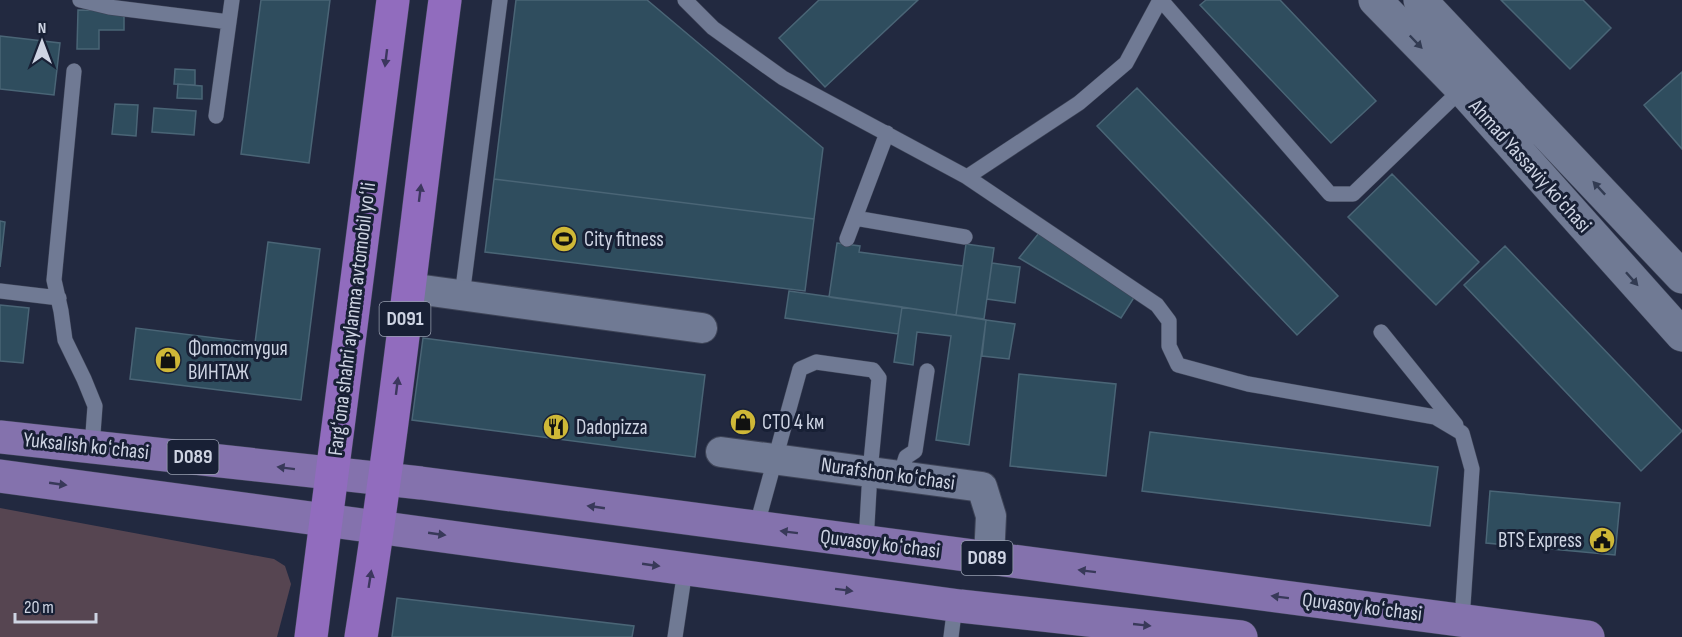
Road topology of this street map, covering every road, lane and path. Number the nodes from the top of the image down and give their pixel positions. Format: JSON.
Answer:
{"nodes":[{"id":1,"x":80,"y":0,"type":"edge"},
{"id":2,"x":232,"y":0,"type":"edge"},
{"id":3,"x":393,"y":0,"type":"edge"},
{"id":4,"x":445,"y":0,"type":"edge"},
{"id":5,"x":500,"y":0,"type":"edge"},
{"id":6,"x":685,"y":0,"type":"edge"},
{"id":7,"x":1161,"y":0,"type":"edge"},
{"id":8,"x":1375,"y":0,"type":"edge"},
{"id":9,"x":1420,"y":0,"type":"edge"},
{"id":10,"x":229,"y":22,"type":"junction"},
{"id":11,"x":74,"y":71,"type":"dead end"},
{"id":12,"x":1462,"y":89,"type":"junction"},
{"id":13,"x":216,"y":116,"type":"dead end"},
{"id":14,"x":886,"y":133,"type":"junction"},
{"id":15,"x":967,"y":177,"type":"junction"},
{"id":16,"x":855,"y":218,"type":"junction"},
{"id":17,"x":1630,"y":221,"type":"junction"},
{"id":18,"x":965,"y":237,"type":"dead end"},
{"id":19,"x":847,"y":239,"type":"dead end"},
{"id":20,"x":1602,"y":246,"type":"junction"},
{"id":21,"x":1682,"y":277,"type":"edge"},
{"id":22,"x":409,"y":288,"type":"junction"},
{"id":23,"x":0,"y":291,"type":"edge"},
{"id":24,"x":462,"y":296,"type":"junction"},
{"id":25,"x":59,"y":298,"type":"junction"},
{"id":26,"x":702,"y":328,"type":"dead end"},
{"id":27,"x":1381,"y":332,"type":"dead end"},
{"id":28,"x":1682,"y":335,"type":"edge"},
{"id":29,"x":927,"y":371,"type":"dead end"},
{"id":30,"x":1462,"y":433,"type":"junction"},
{"id":31,"x":0,"y":436,"type":"edge"},
{"id":32,"x":92,"y":447,"type":"junction"},
{"id":33,"x":721,"y":452,"type":"dead end"},
{"id":34,"x":775,"y":459,"type":"junction"},
{"id":35,"x":870,"y":472,"type":"junction"},
{"id":36,"x":333,"y":473,"type":"junction"},
{"id":37,"x":900,"y":476,"type":"junction"},
{"id":38,"x":386,"y":479,"type":"junction"},
{"id":39,"x":2,"y":483,"type":"edge"},
{"id":40,"x":327,"y":521,"type":"junction"},
{"id":41,"x":379,"y":527,"type":"junction"},
{"id":42,"x":756,"y":528,"type":"junction"},
{"id":43,"x":866,"y":542,"type":"junction"},
{"id":44,"x":989,"y":558,"type":"junction"},
{"id":45,"x":685,"y":570,"type":"junction"},
{"id":46,"x":955,"y":605,"type":"junction"},
{"id":47,"x":1462,"y":620,"type":"junction"},
{"id":48,"x":1201,"y":634,"type":"edge"},
{"id":49,"x":311,"y":637,"type":"edge"},
{"id":50,"x":361,"y":637,"type":"edge"},
{"id":51,"x":675,"y":637,"type":"edge"},
{"id":52,"x":951,"y":637,"type":"edge"},
{"id":53,"x":1241,"y":637,"type":"edge"},
{"id":54,"x":1588,"y":637,"type":"edge"}],
"edges":[{"from":1,"to":10,"type":"lane"},
{"from":2,"to":10,"type":"lane"},
{"from":3,"to":36,"type":"highway","name":"Fargʻona shahri aylanma avtomobil yoʻli","number":"D091","one_way":true},
{"from":22,"to":4,"type":"highway","number":"D091","one_way":true},
{"from":5,"to":24,"type":"lane"},
{"from":6,"to":14,"type":"lane"},
{"from":7,"to":12,"type":"lane"},
{"from":7,"to":15,"type":"lane"},
{"from":8,"to":12,"type":"main road","name":"Ahmad Yassaviy ko'chasi","one_way":true},
{"from":17,"to":9,"type":"main road","name":"Ahmad Yassaviy ko'chasi","one_way":true},
{"from":10,"to":13,"type":"lane"},
{"from":11,"to":25,"type":"lane"},
{"from":12,"to":20,"type":"main road","name":"Ahmad Yassaviy ko'chasi"},
{"from":14,"to":15,"type":"lane"},
{"from":14,"to":16,"type":"lane"},
{"from":15,"to":30,"type":"lane"},
{"from":16,"to":18,"type":"lane"},
{"from":16,"to":19,"type":"lane"},
{"from":17,"to":20,"type":"main road"},
{"from":17,"to":21,"type":"main road","name":"Ahmad Yassaviy ko'chasi"},
{"from":20,"to":28,"type":"main road","name":"Ahmad Yassaviy ko'chasi","one_way":true},
{"from":22,"to":24,"type":"street"},
{"from":38,"to":22,"type":"highway","number":"D091","one_way":true},
{"from":23,"to":25,"type":"lane"},
{"from":24,"to":26,"type":"street"},
{"from":25,"to":32,"type":"lane"},
{"from":27,"to":30,"type":"lane"},
{"from":29,"to":37,"type":"lane"},
{"from":30,"to":47,"type":"lane"},
{"from":31,"to":32,"type":"main road","name":"Yuksalish koʻchasi","number":"D089"},
{"from":36,"to":32,"type":"main road","name":"Yuksalish koʻchasi","number":"D089","one_way":true},
{"from":33,"to":34,"type":"street","name":"Nurafshon koʻchasi"},
{"from":34,"to":35,"type":"street","name":"Nurafshon koʻchasi"},
{"from":34,"to":35,"type":"lane"},
{"from":34,"to":42,"type":"lane"},
{"from":35,"to":37,"type":"street","name":"Nurafshon koʻchasi"},
{"from":35,"to":43,"type":"lane"},
{"from":36,"to":38,"type":"main road","name":"Yuksalish koʻchasi","number":"D089"},
{"from":36,"to":40,"type":"highway","name":"Fargʻona shahri aylanma avtomobil yoʻli","number":"D091"},
{"from":37,"to":44,"type":"street","name":"Nurafshon koʻchasi"},
{"from":38,"to":41,"type":"highway","number":"D091"},
{"from":42,"to":38,"type":"main road","name":"Quvasoy koʻchasi","number":"D089","one_way":true},
{"from":39,"to":40,"type":"main road","name":"Yuksalish koʻchasi","number":"D089","one_way":true},
{"from":40,"to":41,"type":"main road","name":"Yuksalish koʻchasi","number":"D089"},
{"from":40,"to":49,"type":"highway","name":"Fargʻona shahri aylanma avtomobil yoʻli","number":"D091"},
{"from":41,"to":45,"type":"main road","number":"D089","one_way":true},
{"from":50,"to":41,"type":"highway","number":"D091","one_way":true},
{"from":43,"to":42,"type":"main road","name":"Quvasoy koʻchasi","number":"D089","one_way":true},
{"from":43,"to":44,"type":"main road","name":"Quvasoy koʻchasi","number":"D089"},
{"from":47,"to":44,"type":"main road","name":"Quvasoy koʻchasi","number":"D089","one_way":true},
{"from":45,"to":46,"type":"main road","number":"D089","one_way":true},
{"from":45,"to":51,"type":"lane"},
{"from":46,"to":48,"type":"main road","number":"D089","one_way":true},
{"from":46,"to":52,"type":"lane"},
{"from":47,"to":54,"type":"main road","name":"Quvasoy koʻchasi","number":"D089"},
{"from":48,"to":53,"type":"main road","number":"D089"}]}
